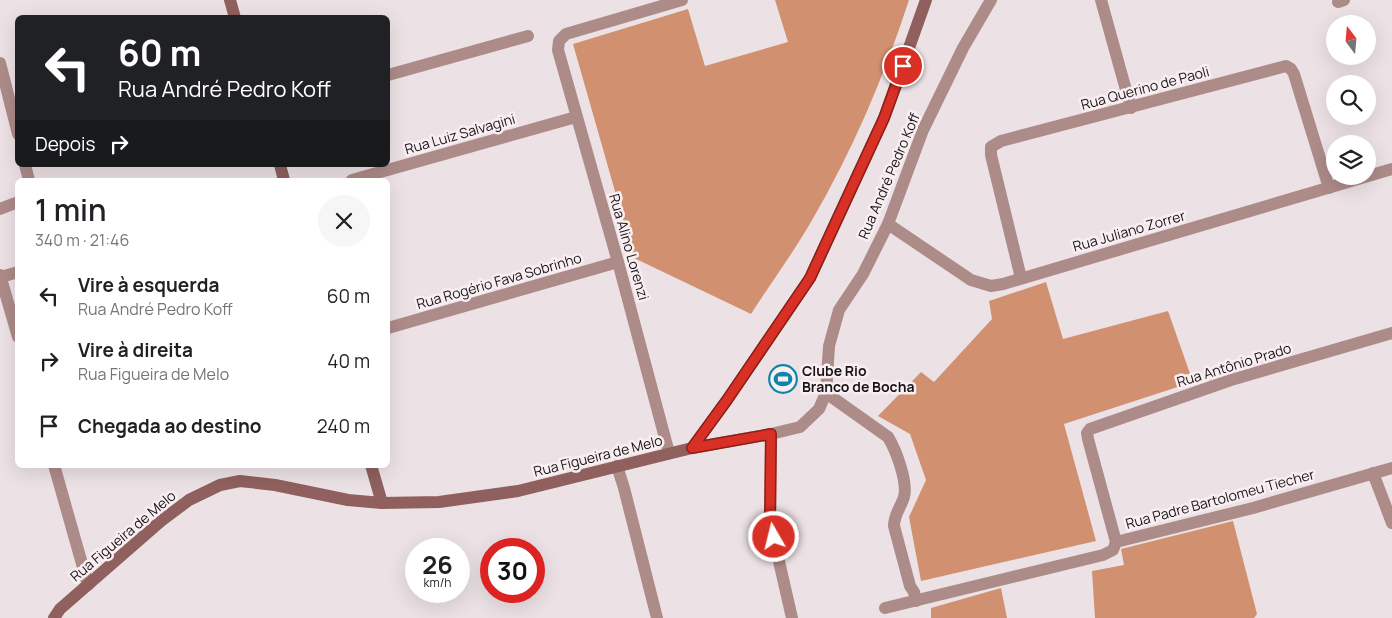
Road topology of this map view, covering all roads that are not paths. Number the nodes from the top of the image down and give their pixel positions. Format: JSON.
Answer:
{"nodes":[{"id":1,"x":230,"y":0,"type":"edge"},
{"id":2,"x":682,"y":0,"type":"edge"},
{"id":3,"x":926,"y":0,"type":"edge"},
{"id":4,"x":991,"y":0,"type":"edge"},
{"id":5,"x":1101,"y":0,"type":"edge"},
{"id":6,"x":648,"y":5,"type":"edge"},
{"id":7,"x":234,"y":15,"type":"edge"},
{"id":8,"x":528,"y":36,"type":"dead end"},
{"id":9,"x":0,"y":63,"type":"edge"},
{"id":10,"x":390,"y":74,"type":"edge"},
{"id":11,"x":1131,"y":108,"type":"junction"},
{"id":12,"x":576,"y":116,"type":"junction"},
{"id":13,"x":15,"y":122,"type":"edge"},
{"id":14,"x":1392,"y":169,"type":"edge"},
{"id":15,"x":359,"y":178,"type":"edge"},
{"id":16,"x":1329,"y":188,"type":"junction"},
{"id":17,"x":15,"y":203,"type":"edge"},
{"id":18,"x":0,"y":209,"type":"edge"},
{"id":19,"x":888,"y":224,"type":"junction"},
{"id":20,"x":618,"y":262,"type":"junction"},
{"id":21,"x":15,"y":273,"type":"edge"},
{"id":22,"x":0,"y":276,"type":"edge"},
{"id":23,"x":1022,"y":278,"type":"junction"},
{"id":24,"x":15,"y":327,"type":"edge"},
{"id":25,"x":390,"y":327,"type":"edge"},
{"id":26,"x":1392,"y":333,"type":"edge"},
{"id":27,"x":826,"y":392,"type":"junction"},
{"id":28,"x":771,"y":434,"type":"junction"},
{"id":29,"x":692,"y":448,"type":"junction"},
{"id":30,"x":669,"y":453,"type":"junction"},
{"id":31,"x":617,"y":466,"type":"junction"},
{"id":32,"x":55,"y":468,"type":"edge"},
{"id":33,"x":372,"y":468,"type":"edge"},
{"id":34,"x":1392,"y":468,"type":"edge"},
{"id":35,"x":1373,"y":473,"type":"junction"},
{"id":36,"x":382,"y":503,"type":"junction"},
{"id":37,"x":1392,"y":523,"type":"edge"},
{"id":38,"x":1116,"y":542,"type":"junction"},
{"id":39,"x":88,"y":585,"type":"junction"},
{"id":40,"x":916,"y":601,"type":"junction"},
{"id":41,"x":885,"y":608,"type":"dead end"},
{"id":42,"x":54,"y":618,"type":"edge"},
{"id":43,"x":657,"y":618,"type":"edge"},
{"id":44,"x":792,"y":618,"type":"edge"}],
"edges":[{"from":1,"to":7,"type":"main road"},
{"from":2,"to":6,"type":"street"},
{"from":3,"to":29,"type":"main road"},
{"from":4,"to":19,"type":"street","name":"Rua André Pedro Koff"},
{"from":5,"to":11,"type":"street"},
{"from":6,"to":12,"type":"street","name":"Rua Alino Lorenzi"},
{"from":8,"to":10,"type":"street"},
{"from":9,"to":13,"type":"street"},
{"from":11,"to":16,"type":"street","name":"Rua Querino de Paoli"},
{"from":11,"to":23,"type":"street","name":"Rua Querino de Paoli"},
{"from":12,"to":15,"type":"street","name":"Rua Luiz Salvagini"},
{"from":12,"to":20,"type":"street","name":"Rua Alino Lorenzi"},
{"from":14,"to":16,"type":"street","name":"Rua Juliano Zorrer"},
{"from":16,"to":23,"type":"street","name":"Rua Juliano Zorrer"},
{"from":17,"to":18,"type":"street"},
{"from":19,"to":23,"type":"street","name":"Rua Juliano Zorrer"},
{"from":19,"to":27,"type":"street","name":"Rua André Pedro Koff"},
{"from":20,"to":25,"type":"street","name":"Rua Rogério Fava Sobrinho"},
{"from":20,"to":30,"type":"street","name":"Rua Alino Lorenzi"},
{"from":21,"to":22,"type":"street"},
{"from":22,"to":24,"type":"street"},
{"from":26,"to":38,"type":"street","name":"Rua Antônio Prado"},
{"from":27,"to":28,"type":"street","name":"Rua André Pedro Koff"},
{"from":27,"to":40,"type":"street"},
{"from":28,"to":29,"type":"street","name":"Rua André Pedro Koff"},
{"from":28,"to":44,"type":"street"},
{"from":29,"to":30,"type":"main road","name":"Rua Figueira de Melo"},
{"from":30,"to":31,"type":"main road","name":"Rua Figueira de Melo"},
{"from":31,"to":36,"type":"main road","name":"Rua Figueira de Melo"},
{"from":31,"to":43,"type":"street"},
{"from":32,"to":39,"type":"street"},
{"from":33,"to":36,"type":"main road"},
{"from":34,"to":35,"type":"street","name":"Rua Padre Bartolomeu Tiecher"},
{"from":35,"to":37,"type":"street"},
{"from":35,"to":38,"type":"street","name":"Rua Padre Bartolomeu Tiecher"},
{"from":36,"to":39,"type":"main road","name":"Rua Figueira de Melo"},
{"from":38,"to":40,"type":"street","name":"Rua Padre Bartolomeu Tiecher"},
{"from":39,"to":42,"type":"main road","name":"Rua Figueira de Melo"},
{"from":40,"to":41,"type":"street","name":"Rua Padre Bartolomeu Tiecher"}]}
